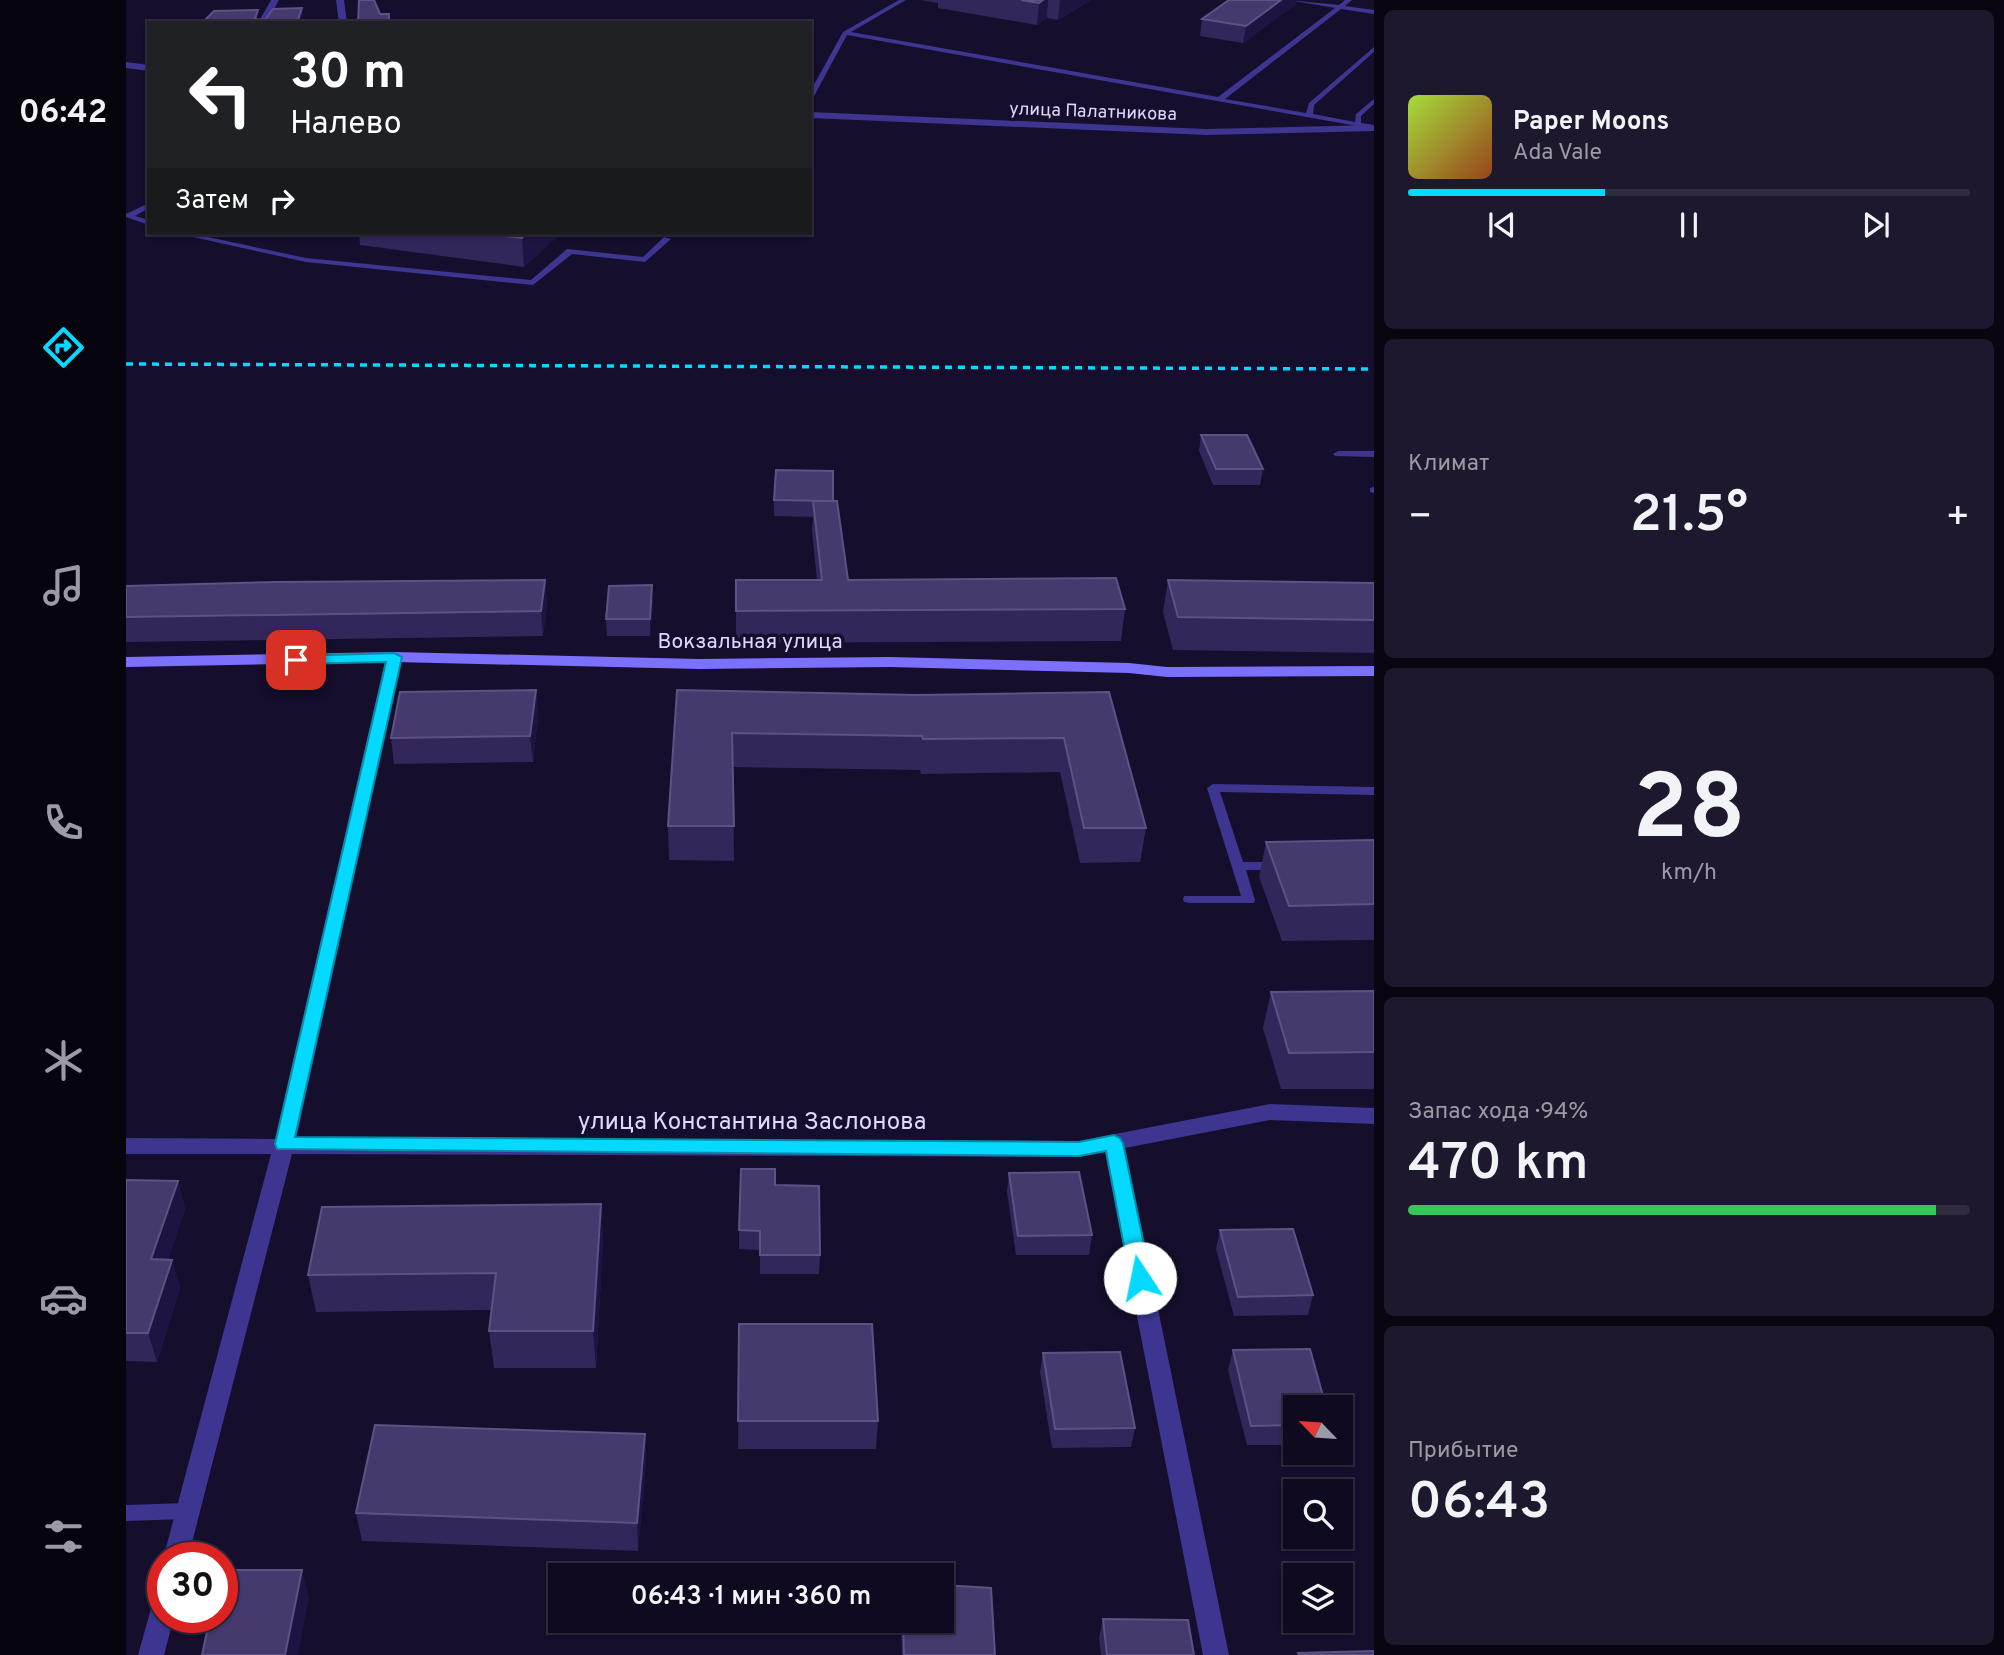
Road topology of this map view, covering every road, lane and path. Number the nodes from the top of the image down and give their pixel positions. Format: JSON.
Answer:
{"nodes":[{"id":1,"x":275,"y":0,"type":"edge"},
{"id":2,"x":340,"y":0,"type":"edge"},
{"id":3,"x":903,"y":0,"type":"edge"},
{"id":4,"x":1291,"y":0,"type":"edge"},
{"id":5,"x":1349,"y":0,"type":"edge"},
{"id":6,"x":1339,"y":8,"type":"junction"},
{"id":7,"x":1374,"y":12,"type":"edge"},
{"id":8,"x":263,"y":21,"type":"edge"},
{"id":9,"x":343,"y":21,"type":"edge"},
{"id":10,"x":845,"y":33,"type":"junction"},
{"id":11,"x":1374,"y":49,"type":"edge"},
{"id":12,"x":126,"y":65,"type":"edge"},
{"id":13,"x":147,"y":68,"type":"edge"},
{"id":14,"x":812,"y":94,"type":"edge"},
{"id":15,"x":1219,"y":100,"type":"junction"},
{"id":16,"x":1374,"y":100,"type":"edge"},
{"id":17,"x":812,"y":115,"type":"edge"},
{"id":18,"x":1309,"y":116,"type":"junction"},
{"id":19,"x":1358,"y":124,"type":"junction"},
{"id":20,"x":1374,"y":128,"type":"edge"},
{"id":21,"x":147,"y":206,"type":"edge"},
{"id":22,"x":147,"y":222,"type":"edge"},
{"id":23,"x":188,"y":235,"type":"edge"},
{"id":24,"x":667,"y":239,"type":"dead end"},
{"id":25,"x":1338,"y":454,"type":"dead end"},
{"id":26,"x":1374,"y":454,"type":"edge"},
{"id":27,"x":394,"y":657,"type":"junction"},
{"id":28,"x":126,"y":662,"type":"edge"},
{"id":29,"x":1374,"y":671,"type":"edge"},
{"id":30,"x":1374,"y":791,"type":"edge"},
{"id":31,"x":1238,"y":866,"type":"junction"},
{"id":32,"x":1293,"y":866,"type":"edge"},
{"id":33,"x":1189,"y":899,"type":"dead end"},
{"id":34,"x":1374,"y":1116,"type":"edge"},
{"id":35,"x":1114,"y":1143,"type":"junction"},
{"id":36,"x":284,"y":1144,"type":"junction"},
{"id":37,"x":126,"y":1146,"type":"edge"},
{"id":38,"x":186,"y":1511,"type":"junction"},
{"id":39,"x":126,"y":1513,"type":"edge"},
{"id":40,"x":179,"y":1542,"type":"edge"},
{"id":41,"x":156,"y":1633,"type":"edge"},
{"id":42,"x":151,"y":1655,"type":"edge"},
{"id":43,"x":1216,"y":1655,"type":"edge"}],
"edges":[{"from":1,"to":8,"type":"street"},
{"from":2,"to":9,"type":"street"},
{"from":3,"to":10,"type":"lane"},
{"from":4,"to":6,"type":"lane"},
{"from":5,"to":6,"type":"lane"},
{"from":6,"to":7,"type":"lane"},
{"from":6,"to":15,"type":"lane"},
{"from":10,"to":14,"type":"lane"},
{"from":10,"to":15,"type":"lane"},
{"from":11,"to":18,"type":"lane"},
{"from":12,"to":13,"type":"street"},
{"from":15,"to":18,"type":"lane"},
{"from":16,"to":19,"type":"lane"},
{"from":17,"to":20,"type":"street","name":"улица Палатникова"},
{"from":18,"to":19,"type":"lane"},
{"from":19,"to":20,"type":"lane"},
{"from":21,"to":22,"type":"lane"},
{"from":23,"to":24,"type":"lane"},
{"from":25,"to":26,"type":"lane"},
{"from":27,"to":28,"type":"main road","name":"Вокзальная улица"},
{"from":27,"to":29,"type":"main road","name":"Вокзальная улица"},
{"from":27,"to":36,"type":"street"},
{"from":30,"to":31,"type":"lane"},
{"from":31,"to":32,"type":"lane"},
{"from":31,"to":33,"type":"lane"},
{"from":34,"to":35,"type":"street","name":"улица Константина Заслонова"},
{"from":35,"to":36,"type":"street","name":"улица Константина Заслонова"},
{"from":35,"to":43,"type":"street"},
{"from":36,"to":37,"type":"street","name":"улица Константина Заслонова"},
{"from":36,"to":38,"type":"street"},
{"from":38,"to":39,"type":"lane"},
{"from":38,"to":40,"type":"street"},
{"from":41,"to":42,"type":"street"}]}
